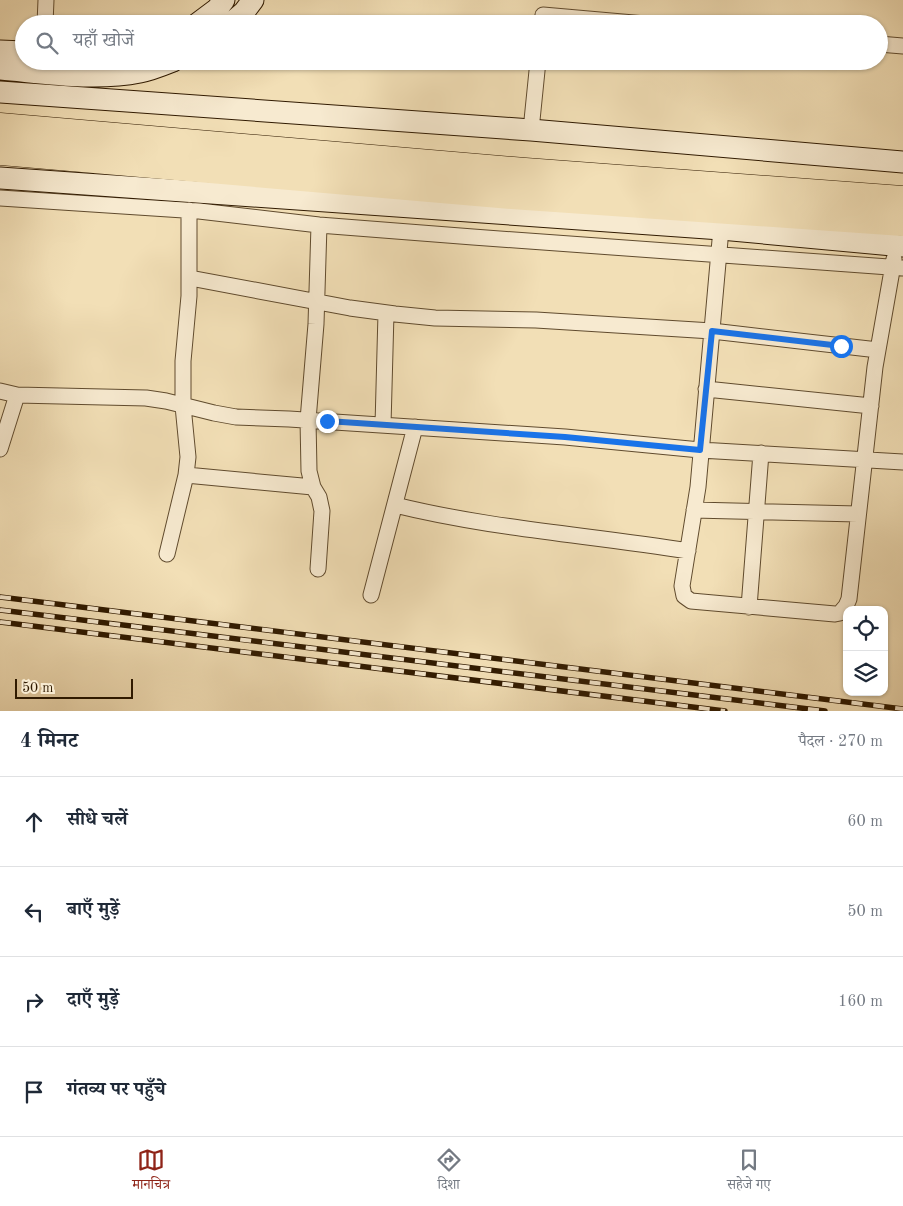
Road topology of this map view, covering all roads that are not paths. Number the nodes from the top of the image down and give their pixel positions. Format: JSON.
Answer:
{"nodes":[{"id":1,"x":46,"y":0,"type":"edge"},
{"id":2,"x":224,"y":0,"type":"edge"},
{"id":3,"x":253,"y":0,"type":"edge"},
{"id":4,"x":543,"y":13,"type":"edge"},
{"id":5,"x":45,"y":15,"type":"edge"},
{"id":6,"x":209,"y":15,"type":"edge"},
{"id":7,"x":240,"y":15,"type":"edge"},
{"id":8,"x":562,"y":15,"type":"edge"},
{"id":9,"x":888,"y":45,"type":"edge"},
{"id":10,"x":903,"y":46,"type":"edge"},
{"id":11,"x":0,"y":51,"type":"edge"},
{"id":12,"x":15,"y":52,"type":"edge"},
{"id":13,"x":0,"y":69,"type":"edge"},
{"id":14,"x":15,"y":70,"type":"edge"},
{"id":15,"x":15,"y":70,"type":"edge"},
{"id":16,"x":148,"y":70,"type":"edge"},
{"id":17,"x":537,"y":70,"type":"edge"},
{"id":18,"x":0,"y":92,"type":"edge"},
{"id":19,"x":0,"y":127,"type":"edge"},
{"id":20,"x":531,"y":130,"type":"junction"},
{"id":21,"x":0,"y":151,"type":"edge"},
{"id":22,"x":903,"y":162,"type":"edge"},
{"id":23,"x":0,"y":178,"type":"edge"},
{"id":24,"x":0,"y":198,"type":"edge"},
{"id":25,"x":903,"y":200,"type":"edge"},
{"id":26,"x":189,"y":210,"type":"junction"},
{"id":27,"x":319,"y":225,"type":"junction"},
{"id":28,"x":721,"y":229,"type":"junction"},
{"id":29,"x":901,"y":238,"type":"edge"},
{"id":30,"x":719,"y":255,"type":"junction"},
{"id":31,"x":898,"y":267,"type":"edge"},
{"id":32,"x":190,"y":278,"type":"junction"},
{"id":33,"x":316,"y":301,"type":"junction"},
{"id":34,"x":386,"y":313,"type":"junction"},
{"id":35,"x":712,"y":331,"type":"junction"},
{"id":36,"x":878,"y":350,"type":"junction"},
{"id":37,"x":706,"y":389,"type":"junction"},
{"id":38,"x":0,"y":391,"type":"edge"},
{"id":39,"x":17,"y":395,"type":"junction"},
{"id":40,"x":183,"y":406,"type":"junction"},
{"id":41,"x":871,"y":406,"type":"junction"},
{"id":42,"x":308,"y":420,"type":"junction"},
{"id":43,"x":383,"y":425,"type":"junction"},
{"id":44,"x":415,"y":427,"type":"junction"},
{"id":45,"x":0,"y":449,"type":"edge"},
{"id":46,"x":700,"y":450,"type":"junction"},
{"id":47,"x":761,"y":453,"type":"junction"},
{"id":48,"x":866,"y":458,"type":"junction"},
{"id":49,"x":903,"y":462,"type":"edge"},
{"id":50,"x":186,"y":475,"type":"junction"},
{"id":51,"x":313,"y":487,"type":"junction"},
{"id":52,"x":395,"y":505,"type":"junction"},
{"id":53,"x":694,"y":510,"type":"junction"},
{"id":54,"x":756,"y":512,"type":"junction"},
{"id":55,"x":858,"y":514,"type":"junction"},
{"id":56,"x":688,"y":551,"type":"junction"},
{"id":57,"x":167,"y":554,"type":"dead end"},
{"id":58,"x":318,"y":569,"type":"dead end"},
{"id":59,"x":371,"y":595,"type":"dead end"},
{"id":60,"x":749,"y":607,"type":"junction"}],
"edges":[{"from":1,"to":5,"type":"street"},
{"from":2,"to":6,"type":"street"},
{"from":3,"to":7,"type":"street"},
{"from":4,"to":8,"type":"street"},
{"from":9,"to":10,"type":"street"},
{"from":11,"to":12,"type":"street"},
{"from":13,"to":15,"type":"street"},
{"from":14,"to":16,"type":"street"},
{"from":17,"to":20,"type":"street"},
{"from":18,"to":20,"type":"street"},
{"from":19,"to":25,"type":"highway"},
{"from":20,"to":22,"type":"street"},
{"from":21,"to":29,"type":"highway"},
{"from":23,"to":28,"type":"street"},
{"from":24,"to":26,"type":"street"},
{"from":26,"to":27,"type":"street"},
{"from":26,"to":32,"type":"street"},
{"from":27,"to":30,"type":"street"},
{"from":27,"to":33,"type":"street"},
{"from":28,"to":29,"type":"street"},
{"from":28,"to":30,"type":"street"},
{"from":29,"to":31,"type":"street"},
{"from":30,"to":31,"type":"street"},
{"from":30,"to":35,"type":"street"},
{"from":31,"to":36,"type":"street"},
{"from":32,"to":33,"type":"street"},
{"from":32,"to":40,"type":"street"},
{"from":33,"to":34,"type":"street"},
{"from":33,"to":42,"type":"street"},
{"from":34,"to":35,"type":"street"},
{"from":34,"to":43,"type":"street"},
{"from":35,"to":36,"type":"street"},
{"from":35,"to":37,"type":"street"},
{"from":36,"to":41,"type":"street"},
{"from":37,"to":41,"type":"street"},
{"from":37,"to":46,"type":"street"},
{"from":38,"to":39,"type":"street"},
{"from":39,"to":40,"type":"street"},
{"from":39,"to":45,"type":"street"},
{"from":40,"to":42,"type":"street"},
{"from":40,"to":50,"type":"street"},
{"from":41,"to":48,"type":"street"},
{"from":42,"to":43,"type":"street"},
{"from":42,"to":51,"type":"street"},
{"from":43,"to":44,"type":"street"},
{"from":44,"to":46,"type":"street"},
{"from":44,"to":52,"type":"street"},
{"from":46,"to":47,"type":"street"},
{"from":46,"to":53,"type":"street"},
{"from":47,"to":48,"type":"street"},
{"from":47,"to":54,"type":"street"},
{"from":48,"to":49,"type":"street"},
{"from":48,"to":55,"type":"street"},
{"from":50,"to":51,"type":"street"},
{"from":50,"to":57,"type":"street"},
{"from":51,"to":58,"type":"street"},
{"from":52,"to":56,"type":"street"},
{"from":52,"to":59,"type":"street"},
{"from":53,"to":54,"type":"street"},
{"from":53,"to":56,"type":"street"},
{"from":54,"to":55,"type":"street"},
{"from":54,"to":60,"type":"street"},
{"from":55,"to":60,"type":"street"},
{"from":56,"to":60,"type":"street"}]}
